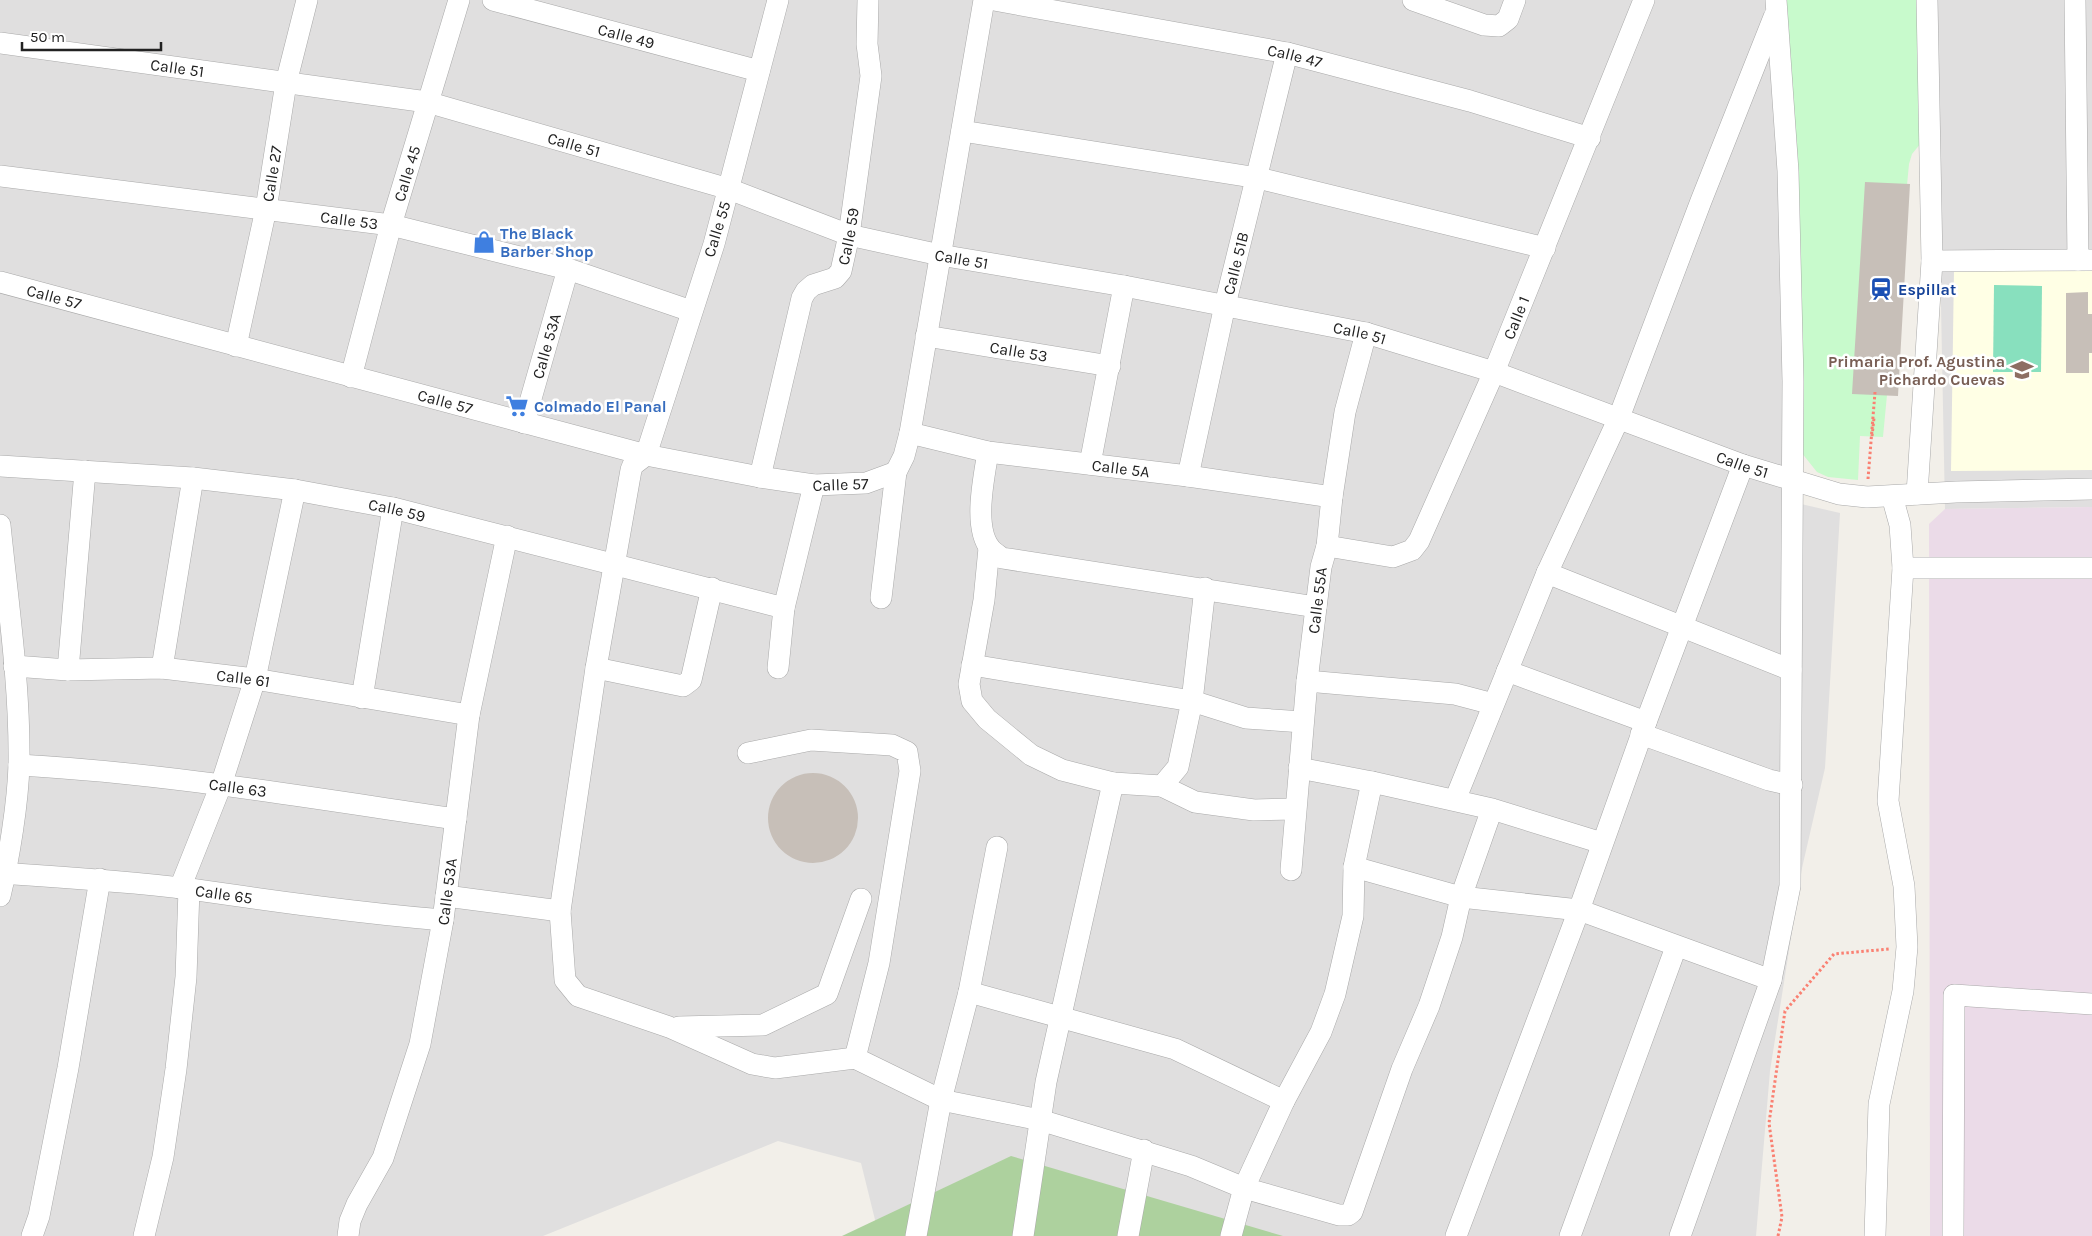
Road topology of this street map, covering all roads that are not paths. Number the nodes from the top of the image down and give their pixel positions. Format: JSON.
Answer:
{"nodes":[{"id":1,"x":307,"y":0,"type":"edge"},
{"id":2,"x":459,"y":0,"type":"edge"},
{"id":3,"x":493,"y":0,"type":"edge"},
{"id":4,"x":778,"y":0,"type":"edge"},
{"id":5,"x":868,"y":0,"type":"edge"},
{"id":6,"x":984,"y":0,"type":"edge"},
{"id":7,"x":994,"y":0,"type":"edge"},
{"id":8,"x":1413,"y":0,"type":"edge"},
{"id":9,"x":1515,"y":0,"type":"edge"},
{"id":10,"x":1644,"y":0,"type":"edge"},
{"id":11,"x":1927,"y":0,"type":"edge"},
{"id":12,"x":2075,"y":0,"type":"edge"},
{"id":13,"x":1776,"y":7,"type":"edge"},
{"id":14,"x":0,"y":43,"type":"edge"},
{"id":15,"x":1287,"y":53,"type":"junction"},
{"id":16,"x":760,"y":71,"type":"junction"},
{"id":17,"x":286,"y":83,"type":"junction"},
{"id":18,"x":427,"y":102,"type":"junction"},
{"id":19,"x":962,"y":131,"type":"junction"},
{"id":20,"x":1590,"y":138,"type":"junction"},
{"id":21,"x":0,"y":176,"type":"edge"},
{"id":22,"x":1258,"y":178,"type":"junction"},
{"id":23,"x":729,"y":189,"type":"junction"},
{"id":24,"x":266,"y":209,"type":"junction"},
{"id":25,"x":392,"y":225,"type":"junction"},
{"id":26,"x":849,"y":235,"type":"junction"},
{"id":27,"x":1545,"y":248,"type":"junction"},
{"id":28,"x":940,"y":255,"type":"junction"},
{"id":29,"x":2085,"y":260,"type":"edge"},
{"id":30,"x":1932,"y":261,"type":"junction"},
{"id":31,"x":568,"y":269,"type":"junction"},
{"id":32,"x":0,"y":282,"type":"edge"},
{"id":33,"x":1124,"y":286,"type":"junction"},
{"id":34,"x":1225,"y":305,"type":"junction"},
{"id":35,"x":691,"y":311,"type":"junction"},
{"id":36,"x":1366,"y":333,"type":"junction"},
{"id":37,"x":926,"y":336,"type":"junction"},
{"id":38,"x":236,"y":346,"type":"junction"},
{"id":39,"x":1110,"y":366,"type":"junction"},
{"id":40,"x":1494,"y":372,"type":"junction"},
{"id":41,"x":351,"y":377,"type":"junction"},
{"id":42,"x":1618,"y":420,"type":"junction"},
{"id":43,"x":524,"y":423,"type":"junction"},
{"id":44,"x":910,"y":433,"type":"junction"},
{"id":45,"x":988,"y":452,"type":"junction"},
{"id":46,"x":646,"y":455,"type":"junction"},
{"id":47,"x":1090,"y":464,"type":"junction"},
{"id":48,"x":1743,"y":465,"type":"junction"},
{"id":49,"x":0,"y":466,"type":"edge"},
{"id":50,"x":85,"y":471,"type":"junction"},
{"id":51,"x":896,"y":472,"type":"junction"},
{"id":52,"x":1188,"y":476,"type":"junction"},
{"id":53,"x":193,"y":478,"type":"junction"},
{"id":54,"x":760,"y":478,"type":"junction"},
{"id":55,"x":1792,"y":481,"type":"junction"},
{"id":56,"x":814,"y":485,"type":"junction"},
{"id":57,"x":2092,"y":489,"type":"edge"},
{"id":58,"x":295,"y":490,"type":"junction"},
{"id":59,"x":1917,"y":494,"type":"junction"},
{"id":60,"x":1892,"y":496,"type":"junction"},
{"id":61,"x":1332,"y":497,"type":"junction"},
{"id":62,"x":393,"y":508,"type":"junction"},
{"id":63,"x":0,"y":524,"type":"edge"},
{"id":64,"x":507,"y":536,"type":"junction"},
{"id":65,"x":1327,"y":546,"type":"junction"},
{"id":66,"x":990,"y":548,"type":"junction"},
{"id":67,"x":613,"y":565,"type":"junction"},
{"id":68,"x":1903,"y":568,"type":"junction"},
{"id":69,"x":2092,"y":568,"type":"edge"},
{"id":70,"x":1547,"y":572,"type":"junction"},
{"id":71,"x":712,"y":588,"type":"junction"},
{"id":72,"x":1205,"y":588,"type":"junction"},
{"id":73,"x":881,"y":598,"type":"dead end"},
{"id":74,"x":784,"y":608,"type":"junction"},
{"id":75,"x":1316,"y":608,"type":"junction"},
{"id":76,"x":1682,"y":628,"type":"junction"},
{"id":77,"x":972,"y":665,"type":"junction"},
{"id":78,"x":14,"y":666,"type":"junction"},
{"id":79,"x":162,"y":668,"type":"junction"},
{"id":80,"x":596,"y":668,"type":"junction"},
{"id":81,"x":778,"y":668,"type":"dead end"},
{"id":82,"x":68,"y":670,"type":"junction"},
{"id":83,"x":1791,"y":670,"type":"junction"},
{"id":84,"x":1507,"y":671,"type":"junction"},
{"id":85,"x":255,"y":679,"type":"junction"},
{"id":86,"x":1307,"y":681,"type":"junction"},
{"id":87,"x":362,"y":698,"type":"junction"},
{"id":88,"x":1192,"y":701,"type":"junction"},
{"id":89,"x":1493,"y":704,"type":"junction"},
{"id":90,"x":469,"y":715,"type":"junction"},
{"id":91,"x":1303,"y":722,"type":"junction"},
{"id":92,"x":1643,"y":728,"type":"junction"},
{"id":93,"x":748,"y":753,"type":"dead end"},
{"id":94,"x":19,"y":764,"type":"junction"},
{"id":95,"x":1299,"y":768,"type":"junction"},
{"id":96,"x":1372,"y":782,"type":"junction"},
{"id":97,"x":1113,"y":783,"type":"junction"},
{"id":98,"x":221,"y":785,"type":"junction"},
{"id":99,"x":1792,"y":785,"type":"junction"},
{"id":100,"x":1162,"y":786,"type":"junction"},
{"id":101,"x":1455,"y":800,"type":"junction"},
{"id":102,"x":1295,"y":809,"type":"junction"},
{"id":103,"x":1492,"y":809,"type":"junction"},
{"id":104,"x":456,"y":819,"type":"junction"},
{"id":105,"x":1602,"y":843,"type":"junction"},
{"id":106,"x":997,"y":847,"type":"dead end"},
{"id":107,"x":1354,"y":867,"type":"junction"},
{"id":108,"x":1291,"y":870,"type":"dead end"},
{"id":109,"x":3,"y":873,"type":"edge"},
{"id":110,"x":100,"y":879,"type":"junction"},
{"id":111,"x":184,"y":889,"type":"junction"},
{"id":112,"x":0,"y":896,"type":"edge"},
{"id":113,"x":446,"y":896,"type":"junction"},
{"id":114,"x":1461,"y":897,"type":"junction"},
{"id":115,"x":861,"y":898,"type":"dead end"},
{"id":116,"x":1579,"y":910,"type":"junction"},
{"id":117,"x":560,"y":911,"type":"junction"},
{"id":118,"x":443,"y":920,"type":"junction"},
{"id":119,"x":1676,"y":947,"type":"junction"},
{"id":120,"x":1771,"y":980,"type":"junction"},
{"id":121,"x":969,"y":992,"type":"junction"},
{"id":122,"x":2092,"y":1004,"type":"edge"},
{"id":123,"x":1062,"y":1019,"type":"junction"},
{"id":124,"x":669,"y":1027,"type":"junction"},
{"id":125,"x":855,"y":1058,"type":"junction"},
{"id":126,"x":941,"y":1100,"type":"junction"},
{"id":127,"x":1284,"y":1101,"type":"junction"},
{"id":128,"x":1040,"y":1120,"type":"junction"},
{"id":129,"x":1144,"y":1150,"type":"junction"},
{"id":130,"x":1244,"y":1188,"type":"junction"},
{"id":131,"x":32,"y":1236,"type":"edge"},
{"id":132,"x":144,"y":1236,"type":"edge"},
{"id":133,"x":348,"y":1236,"type":"edge"},
{"id":134,"x":916,"y":1236,"type":"edge"},
{"id":135,"x":1023,"y":1236,"type":"edge"},
{"id":136,"x":1128,"y":1236,"type":"edge"},
{"id":137,"x":1231,"y":1236,"type":"edge"},
{"id":138,"x":1456,"y":1236,"type":"edge"},
{"id":139,"x":1570,"y":1236,"type":"edge"},
{"id":140,"x":1680,"y":1236,"type":"edge"},
{"id":141,"x":1875,"y":1236,"type":"edge"},
{"id":142,"x":1954,"y":1236,"type":"edge"}],
"edges":[{"from":1,"to":17,"type":"street","name":"Calle 27"},
{"from":2,"to":18,"type":"street","name":"Calle 45"},
{"from":3,"to":16,"type":"street","name":"Calle 49"},
{"from":4,"to":16,"type":"street","name":"Calle 55"},
{"from":5,"to":26,"type":"street","name":"Calle 59"},
{"from":6,"to":19,"type":"street"},
{"from":7,"to":15,"type":"street","name":"Calle 47"},
{"from":8,"to":9,"type":"street"},
{"from":10,"to":20,"type":"street","name":"Calle 1"},
{"from":11,"to":30,"type":"street"},
{"from":12,"to":29,"type":"street"},
{"from":13,"to":42,"type":"street"},
{"from":13,"to":55,"type":"street"},
{"from":14,"to":17,"type":"street","name":"Calle 51"},
{"from":15,"to":20,"type":"street","name":"Calle 47"},
{"from":15,"to":22,"type":"street","name":"Calle 51B"},
{"from":16,"to":23,"type":"street","name":"Calle 55"},
{"from":17,"to":18,"type":"street","name":"Calle 51"},
{"from":17,"to":24,"type":"street","name":"Calle 27"},
{"from":18,"to":23,"type":"street","name":"Calle 51"},
{"from":18,"to":25,"type":"street","name":"Calle 45"},
{"from":19,"to":22,"type":"street"},
{"from":19,"to":28,"type":"street"},
{"from":20,"to":27,"type":"street","name":"Calle 1"},
{"from":21,"to":24,"type":"street","name":"Calle 53"},
{"from":22,"to":27,"type":"street"},
{"from":22,"to":34,"type":"street","name":"Calle 51B"},
{"from":23,"to":26,"type":"street","name":"Calle 51"},
{"from":23,"to":35,"type":"street","name":"Calle 55"},
{"from":24,"to":25,"type":"street","name":"Calle 53"},
{"from":24,"to":38,"type":"street","name":"Calle 27"},
{"from":25,"to":31,"type":"street","name":"Calle 53"},
{"from":25,"to":41,"type":"street","name":"Calle 45"},
{"from":26,"to":28,"type":"street","name":"Calle 51"},
{"from":26,"to":54,"type":"street","name":"Calle 59"},
{"from":27,"to":40,"type":"street","name":"Calle 1"},
{"from":28,"to":33,"type":"street","name":"Calle 51"},
{"from":28,"to":37,"type":"street"},
{"from":29,"to":30,"type":"street"},
{"from":30,"to":59,"type":"street"},
{"from":31,"to":35,"type":"street","name":"Calle 53"},
{"from":31,"to":43,"type":"street","name":"Calle 53A"},
{"from":32,"to":38,"type":"street","name":"Calle 57"},
{"from":33,"to":34,"type":"street","name":"Calle 51"},
{"from":33,"to":39,"type":"street"},
{"from":34,"to":36,"type":"street","name":"Calle 51"},
{"from":34,"to":52,"type":"street","name":"Calle 51B"},
{"from":35,"to":46,"type":"street","name":"Calle 55"},
{"from":36,"to":40,"type":"street","name":"Calle 51"},
{"from":36,"to":61,"type":"street","name":"Calle 55A"},
{"from":37,"to":39,"type":"street","name":"Calle 53"},
{"from":37,"to":44,"type":"street"},
{"from":38,"to":41,"type":"street","name":"Calle 57"},
{"from":39,"to":47,"type":"street"},
{"from":40,"to":42,"type":"street","name":"Calle 51"},
{"from":40,"to":65,"type":"street","name":"Calle 1"},
{"from":41,"to":43,"type":"street","name":"Calle 57"},
{"from":42,"to":48,"type":"street","name":"Calle 51"},
{"from":42,"to":70,"type":"street"},
{"from":43,"to":46,"type":"street","name":"Calle 57"},
{"from":44,"to":45,"type":"street","name":"Calle 5A"},
{"from":44,"to":51,"type":"street"},
{"from":45,"to":47,"type":"street","name":"Calle 5A"},
{"from":45,"to":66,"type":"street"},
{"from":46,"to":54,"type":"street","name":"Calle 57"},
{"from":46,"to":67,"type":"street"},
{"from":47,"to":52,"type":"street","name":"Calle 5A"},
{"from":48,"to":55,"type":"street","name":"Calle 51"},
{"from":48,"to":76,"type":"street"},
{"from":49,"to":50,"type":"street","name":"Calle 59"},
{"from":50,"to":53,"type":"street","name":"Calle 59"},
{"from":50,"to":82,"type":"street"},
{"from":51,"to":56,"type":"street","name":"Calle 57"},
{"from":51,"to":73,"type":"street"},
{"from":52,"to":61,"type":"street","name":"Calle 5A"},
{"from":53,"to":58,"type":"street","name":"Calle 59"},
{"from":53,"to":79,"type":"street"},
{"from":54,"to":56,"type":"street","name":"Calle 57"},
{"from":55,"to":60,"type":"street","name":"Calle 51"},
{"from":55,"to":83,"type":"street"},
{"from":56,"to":74,"type":"street"},
{"from":57,"to":59,"type":"street","name":"Calle 51"},
{"from":58,"to":62,"type":"street","name":"Calle 59"},
{"from":58,"to":85,"type":"street"},
{"from":59,"to":60,"type":"street","name":"Calle 51"},
{"from":60,"to":68,"type":"street"},
{"from":61,"to":65,"type":"street","name":"Calle 55A"},
{"from":62,"to":64,"type":"street","name":"Calle 59"},
{"from":62,"to":87,"type":"street"},
{"from":63,"to":78,"type":"street"},
{"from":64,"to":67,"type":"street","name":"Calle 59"},
{"from":64,"to":90,"type":"street","name":"Calle 53A"},
{"from":65,"to":75,"type":"street","name":"Calle 55A"},
{"from":66,"to":72,"type":"street"},
{"from":66,"to":77,"type":"street"},
{"from":67,"to":71,"type":"street","name":"Calle 59"},
{"from":67,"to":80,"type":"street"},
{"from":68,"to":69,"type":"street"},
{"from":68,"to":141,"type":"street"},
{"from":70,"to":76,"type":"street"},
{"from":70,"to":84,"type":"street"},
{"from":71,"to":74,"type":"street","name":"Calle 59"},
{"from":71,"to":80,"type":"street"},
{"from":72,"to":75,"type":"street"},
{"from":72,"to":88,"type":"street"},
{"from":74,"to":81,"type":"street"},
{"from":75,"to":86,"type":"street","name":"Calle 55A"},
{"from":76,"to":83,"type":"street"},
{"from":76,"to":92,"type":"street"},
{"from":77,"to":88,"type":"street"},
{"from":77,"to":97,"type":"street"},
{"from":78,"to":82,"type":"street","name":"Calle 61"},
{"from":78,"to":94,"type":"street"},
{"from":79,"to":82,"type":"street","name":"Calle 61"},
{"from":79,"to":85,"type":"street","name":"Calle 61"},
{"from":80,"to":117,"type":"street"},
{"from":83,"to":99,"type":"street"},
{"from":84,"to":89,"type":"street"},
{"from":84,"to":92,"type":"street"},
{"from":85,"to":87,"type":"street","name":"Calle 61"},
{"from":85,"to":98,"type":"street"},
{"from":86,"to":89,"type":"street"},
{"from":86,"to":91,"type":"street","name":"Calle 55A"},
{"from":87,"to":90,"type":"street","name":"Calle 61"},
{"from":88,"to":91,"type":"street"},
{"from":88,"to":100,"type":"street"},
{"from":89,"to":101,"type":"street"},
{"from":90,"to":104,"type":"street","name":"Calle 53A"},
{"from":91,"to":95,"type":"street","name":"Calle 55A"},
{"from":92,"to":99,"type":"street"},
{"from":92,"to":105,"type":"street"},
{"from":93,"to":125,"type":"street"},
{"from":94,"to":98,"type":"street","name":"Calle 63"},
{"from":94,"to":109,"type":"street"},
{"from":95,"to":96,"type":"street"},
{"from":95,"to":102,"type":"street","name":"Calle 55A"},
{"from":96,"to":101,"type":"street"},
{"from":96,"to":107,"type":"street"},
{"from":97,"to":100,"type":"street"},
{"from":97,"to":123,"type":"street"},
{"from":98,"to":104,"type":"street","name":"Calle 63"},
{"from":98,"to":111,"type":"street"},
{"from":99,"to":120,"type":"street"},
{"from":100,"to":102,"type":"street"},
{"from":101,"to":103,"type":"street"},
{"from":102,"to":108,"type":"street","name":"Calle 55A"},
{"from":103,"to":105,"type":"street"},
{"from":103,"to":114,"type":"street"},
{"from":104,"to":113,"type":"street","name":"Calle 53A"},
{"from":105,"to":116,"type":"street"},
{"from":106,"to":121,"type":"street"},
{"from":107,"to":114,"type":"street"},
{"from":107,"to":127,"type":"street"},
{"from":109,"to":110,"type":"street","name":"Calle 65"},
{"from":109,"to":112,"type":"street"},
{"from":110,"to":111,"type":"street","name":"Calle 65"},
{"from":110,"to":131,"type":"street"},
{"from":111,"to":118,"type":"street","name":"Calle 65"},
{"from":111,"to":132,"type":"street"},
{"from":113,"to":117,"type":"street"},
{"from":113,"to":118,"type":"street","name":"Calle 53A"},
{"from":114,"to":116,"type":"street"},
{"from":114,"to":130,"type":"street"},
{"from":115,"to":124,"type":"street"},
{"from":116,"to":119,"type":"street"},
{"from":116,"to":138,"type":"street"},
{"from":117,"to":124,"type":"street"},
{"from":118,"to":133,"type":"street","name":"Calle 53A"},
{"from":119,"to":120,"type":"street"},
{"from":119,"to":139,"type":"street"},
{"from":120,"to":140,"type":"street"},
{"from":121,"to":123,"type":"street"},
{"from":121,"to":126,"type":"street"},
{"from":122,"to":142,"type":"street"},
{"from":123,"to":127,"type":"street"},
{"from":123,"to":128,"type":"street"},
{"from":124,"to":125,"type":"street"},
{"from":125,"to":126,"type":"street"},
{"from":126,"to":128,"type":"street"},
{"from":126,"to":134,"type":"street"},
{"from":127,"to":130,"type":"street"},
{"from":128,"to":129,"type":"street"},
{"from":128,"to":135,"type":"street"},
{"from":129,"to":130,"type":"street"},
{"from":129,"to":136,"type":"street"},
{"from":130,"to":137,"type":"street"}]}
